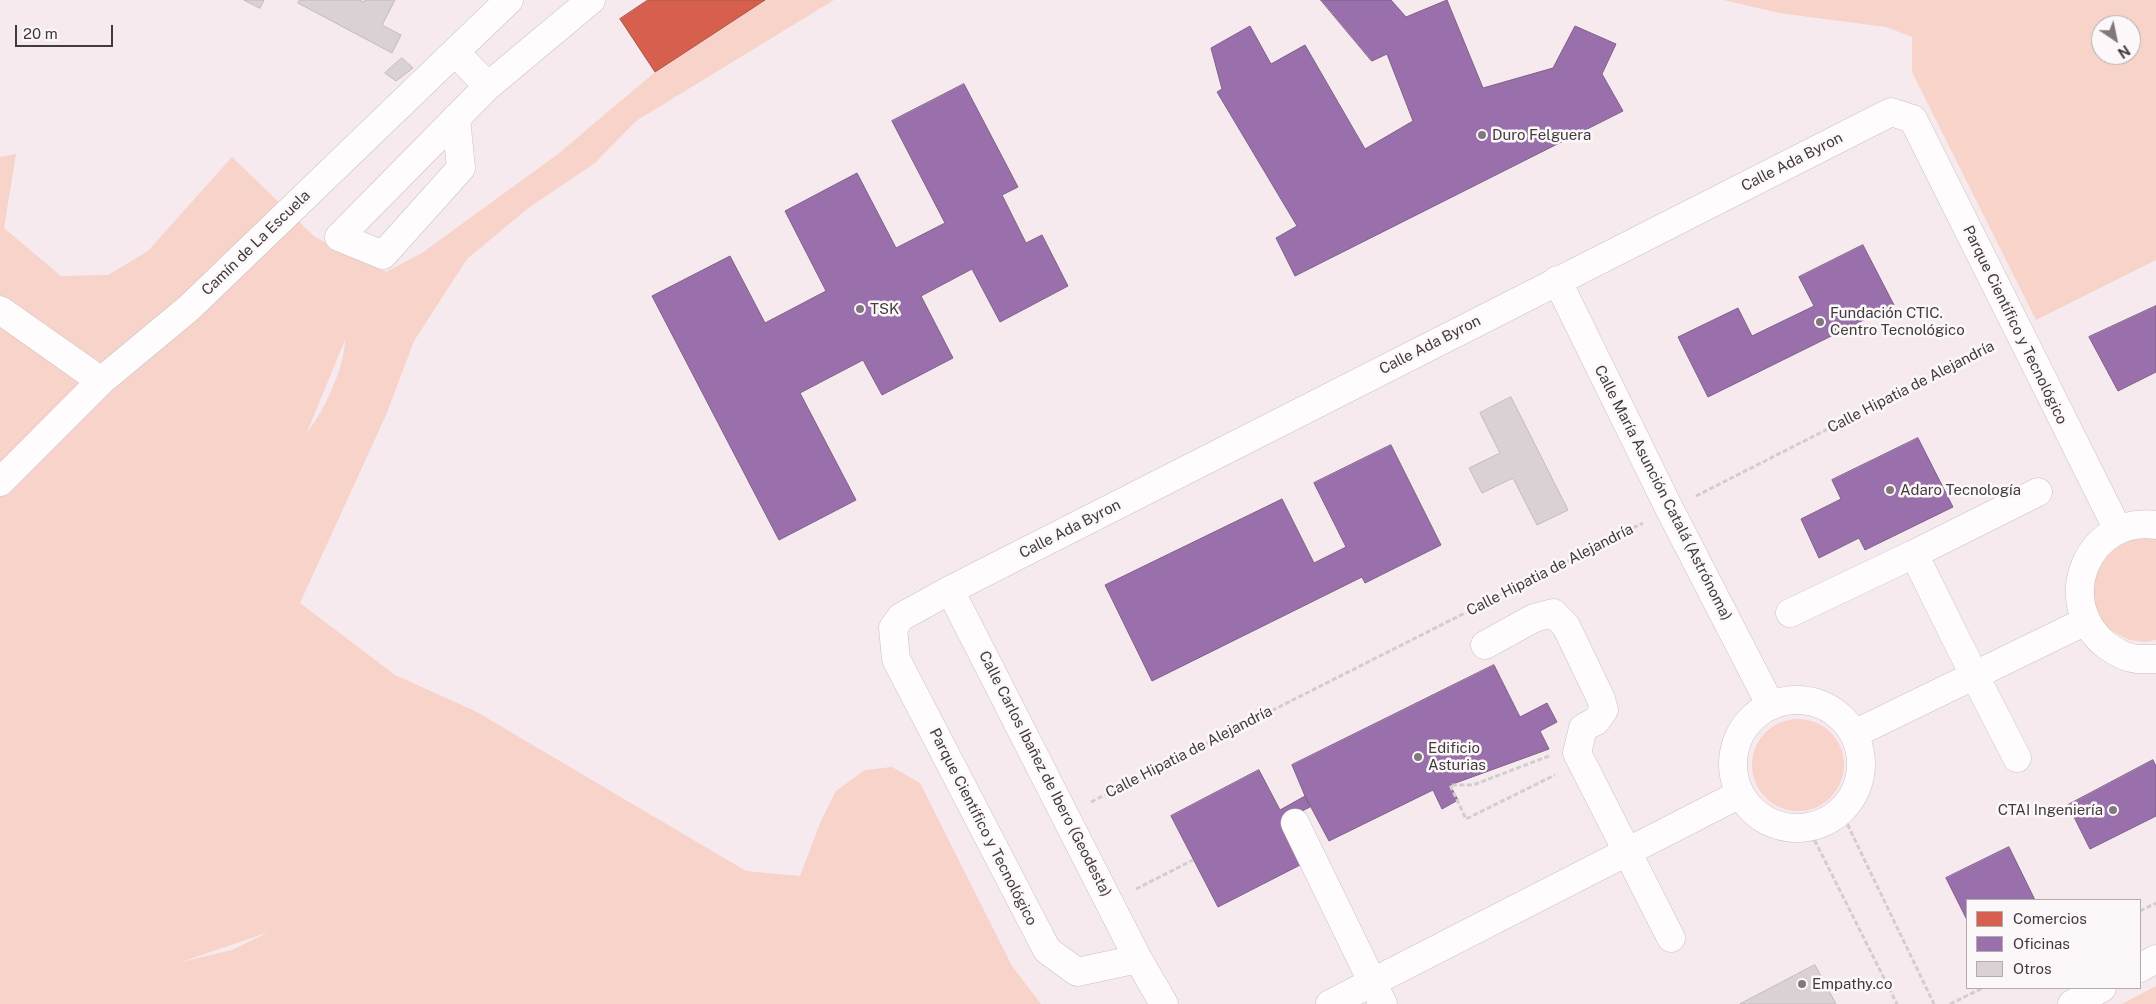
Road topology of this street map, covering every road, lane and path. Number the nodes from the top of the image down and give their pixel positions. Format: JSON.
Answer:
{"nodes":[{"id":1,"x":510,"y":0,"type":"edge"},
{"id":2,"x":591,"y":0,"type":"edge"},
{"id":3,"x":455,"y":52,"type":"junction"},
{"id":4,"x":488,"y":86,"type":"junction"},
{"id":5,"x":456,"y":118,"type":"junction"},
{"id":6,"x":1913,"y":119,"type":"joint"},
{"id":7,"x":1557,"y":280,"type":"junction"},
{"id":8,"x":0,"y":310,"type":"edge"},
{"id":9,"x":2018,"y":332,"type":"junction"},
{"id":10,"x":101,"y":382,"type":"junction"},
{"id":11,"x":0,"y":482,"type":"edge"},
{"id":12,"x":2038,"y":492,"type":"dead end"},
{"id":13,"x":1670,"y":510,"type":"junction"},
{"id":14,"x":2153,"y":522,"type":"edge"},
{"id":15,"x":2118,"y":530,"type":"junction"},
{"id":16,"x":1914,"y":554,"type":"junction"},
{"id":17,"x":950,"y":590,"type":"junction"},
{"id":18,"x":1790,"y":613,"type":"dead end"},
{"id":19,"x":2086,"y":621,"type":"junction"},
{"id":20,"x":1485,"y":645,"type":"dead end"},
{"id":21,"x":2156,"y":658,"type":"edge"},
{"id":22,"x":1974,"y":675,"type":"junction"},
{"id":23,"x":1771,"y":706,"type":"junction"},
{"id":24,"x":1854,"y":734,"type":"junction"},
{"id":25,"x":1579,"y":758,"type":"junction"},
{"id":26,"x":2018,"y":758,"type":"dead end"},
{"id":27,"x":1740,"y":794,"type":"junction"},
{"id":28,"x":1090,"y":802,"type":"dead end"},
{"id":29,"x":1841,"y":811,"type":"junction"},
{"id":30,"x":1295,"y":823,"type":"dead end"},
{"id":31,"x":1808,"y":828,"type":"junction"},
{"id":32,"x":1627,"y":852,"type":"junction"},
{"id":33,"x":1193,"y":860,"type":"dead end"},
{"id":34,"x":1133,"y":890,"type":"dead end"},
{"id":35,"x":2156,"y":902,"type":"edge"},
{"id":36,"x":2141,"y":910,"type":"edge"},
{"id":37,"x":1671,"y":938,"type":"dead end"},
{"id":38,"x":1138,"y":959,"type":"junction"},
{"id":39,"x":2156,"y":959,"type":"edge"},
{"id":40,"x":2141,"y":967,"type":"edge"},
{"id":41,"x":1981,"y":989,"type":"edge"},
{"id":42,"x":2100,"y":989,"type":"edge"},
{"id":43,"x":1378,"y":993,"type":"edge"},
{"id":44,"x":1164,"y":1004,"type":"edge"},
{"id":45,"x":1330,"y":1004,"type":"edge"},
{"id":46,"x":1897,"y":1004,"type":"edge"},
{"id":47,"x":1934,"y":1004,"type":"edge"},
{"id":48,"x":1950,"y":1004,"type":"edge"},
{"id":49,"x":2072,"y":1004,"type":"edge"}],
"edges":[{"from":1,"to":3,"type":"street","name":"Camín de La Escuela"},
{"from":2,"to":4,"type":"street"},
{"from":3,"to":4,"type":"street"},
{"from":3,"to":10,"type":"street","name":"Camín de La Escuela"},
{"from":4,"to":5,"type":"street"},
{"from":5,"to":5,"type":"street"},
{"from":6,"to":7,"type":"street","name":"Calle Ada Byron"},
{"from":6,"to":9,"type":"street","name":"Parque Científico y Tecnológico"},
{"from":7,"to":13,"type":"street","name":"Calle María Asunción Catalá (Astrónoma)"},
{"from":7,"to":17,"type":"street","name":"Calle Ada Byron"},
{"from":8,"to":10,"type":"street"},
{"from":9,"to":13,"type":"path","name":"Calle Hipatia de Alejandría"},
{"from":9,"to":15,"type":"street","name":"Parque Científico y Tecnológico"},
{"from":10,"to":11,"type":"street","name":"Camín de La Escuela"},
{"from":12,"to":16,"type":"street"},
{"from":13,"to":23,"type":"street","name":"Calle María Asunción Catalá (Astrónoma)"},
{"from":13,"to":28,"type":"path","name":"Calle Hipatia de Alejandría"},
{"from":14,"to":15,"type":"street"},
{"from":15,"to":19,"type":"street"},
{"from":16,"to":18,"type":"street"},
{"from":16,"to":22,"type":"street"},
{"from":17,"to":38,"type":"street","name":"Calle Carlos Ibañez de Ibero (Geodesta)"},
{"from":17,"to":38,"type":"street","name":"Parque Científico y Tecnológico"},
{"from":19,"to":21,"type":"street"},
{"from":19,"to":22,"type":"street"},
{"from":20,"to":25,"type":"street"},
{"from":22,"to":24,"type":"street"},
{"from":22,"to":26,"type":"street"},
{"from":23,"to":24,"type":"street"},
{"from":23,"to":27,"type":"street"},
{"from":24,"to":29,"type":"street"},
{"from":25,"to":25,"type":"path"},
{"from":25,"to":32,"type":"street"},
{"from":27,"to":31,"type":"street"},
{"from":27,"to":32,"type":"street"},
{"from":29,"to":31,"type":"street"},
{"from":29,"to":47,"type":"path"},
{"from":30,"to":43,"type":"street"},
{"from":31,"to":46,"type":"path"},
{"from":32,"to":37,"type":"street"},
{"from":32,"to":43,"type":"street"},
{"from":33,"to":34,"type":"path"},
{"from":35,"to":36,"type":"path"},
{"from":38,"to":44,"type":"street"},
{"from":39,"to":40,"type":"street"},
{"from":41,"to":48,"type":"path"},
{"from":42,"to":49,"type":"street"},
{"from":43,"to":45,"type":"street"}]}
